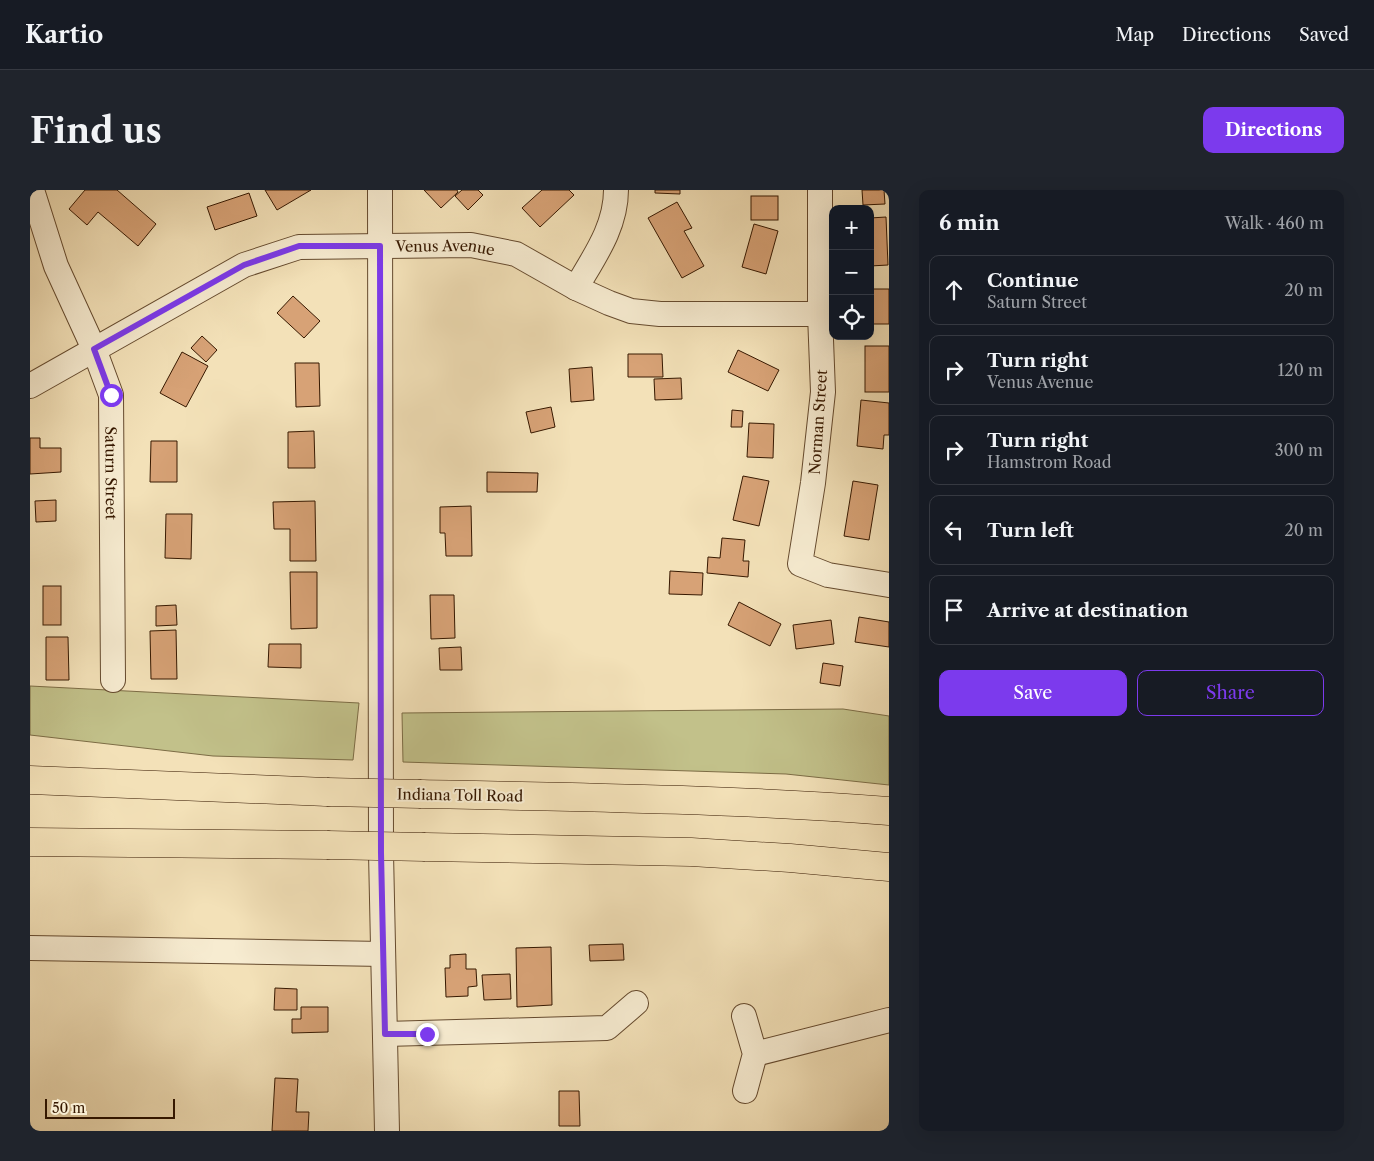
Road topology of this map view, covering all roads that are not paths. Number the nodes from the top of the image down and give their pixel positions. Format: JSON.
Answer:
{"nodes":[{"id":1,"x":32,"y":190,"type":"edge"},
{"id":2,"x":380,"y":190,"type":"edge"},
{"id":3,"x":616,"y":190,"type":"edge"},
{"id":4,"x":820,"y":190,"type":"edge"},
{"id":5,"x":380,"y":246,"type":"junction"},
{"id":6,"x":576,"y":288,"type":"junction"},
{"id":7,"x":820,"y":314,"type":"junction"},
{"id":8,"x":94,"y":349,"type":"junction"},
{"id":9,"x":30,"y":386,"type":"edge"},
{"id":10,"x":889,"y":585,"type":"edge"},
{"id":11,"x":114,"y":680,"type":"dead end"},
{"id":12,"x":30,"y":780,"type":"edge"},
{"id":13,"x":889,"y":811,"type":"edge"},
{"id":14,"x":30,"y":842,"type":"edge"},
{"id":15,"x":889,"y":867,"type":"edge"},
{"id":16,"x":30,"y":948,"type":"edge"},
{"id":17,"x":383,"y":954,"type":"junction"},
{"id":18,"x":636,"y":1003,"type":"dead end"},
{"id":19,"x":744,"y":1016,"type":"dead end"},
{"id":20,"x":889,"y":1020,"type":"edge"},
{"id":21,"x":385,"y":1034,"type":"junction"},
{"id":22,"x":755,"y":1054,"type":"junction"},
{"id":23,"x":745,"y":1091,"type":"dead end"},
{"id":24,"x":387,"y":1131,"type":"edge"}],
"edges":[{"from":1,"to":8,"type":"street","name":"Saturn Street"},
{"from":2,"to":5,"type":"street"},
{"from":3,"to":6,"type":"street"},
{"from":4,"to":7,"type":"street","name":"Norman Street"},
{"from":5,"to":6,"type":"street","name":"Venus Avenue"},
{"from":5,"to":8,"type":"street","name":"Venus Avenue"},
{"from":5,"to":17,"type":"street"},
{"from":6,"to":7,"type":"street","name":"Venus Avenue"},
{"from":7,"to":10,"type":"street","name":"Norman Street"},
{"from":8,"to":9,"type":"street","name":"Venus Avenue"},
{"from":8,"to":11,"type":"street","name":"Saturn Street"},
{"from":12,"to":13,"type":"highway","name":"Indiana Toll Road","bridge":true},
{"from":14,"to":15,"type":"highway","bridge":true},
{"from":16,"to":17,"type":"street"},
{"from":17,"to":21,"type":"street"},
{"from":18,"to":21,"type":"street"},
{"from":19,"to":22,"type":"street"},
{"from":20,"to":22,"type":"street"},
{"from":21,"to":24,"type":"street"},
{"from":22,"to":23,"type":"street"}]}
